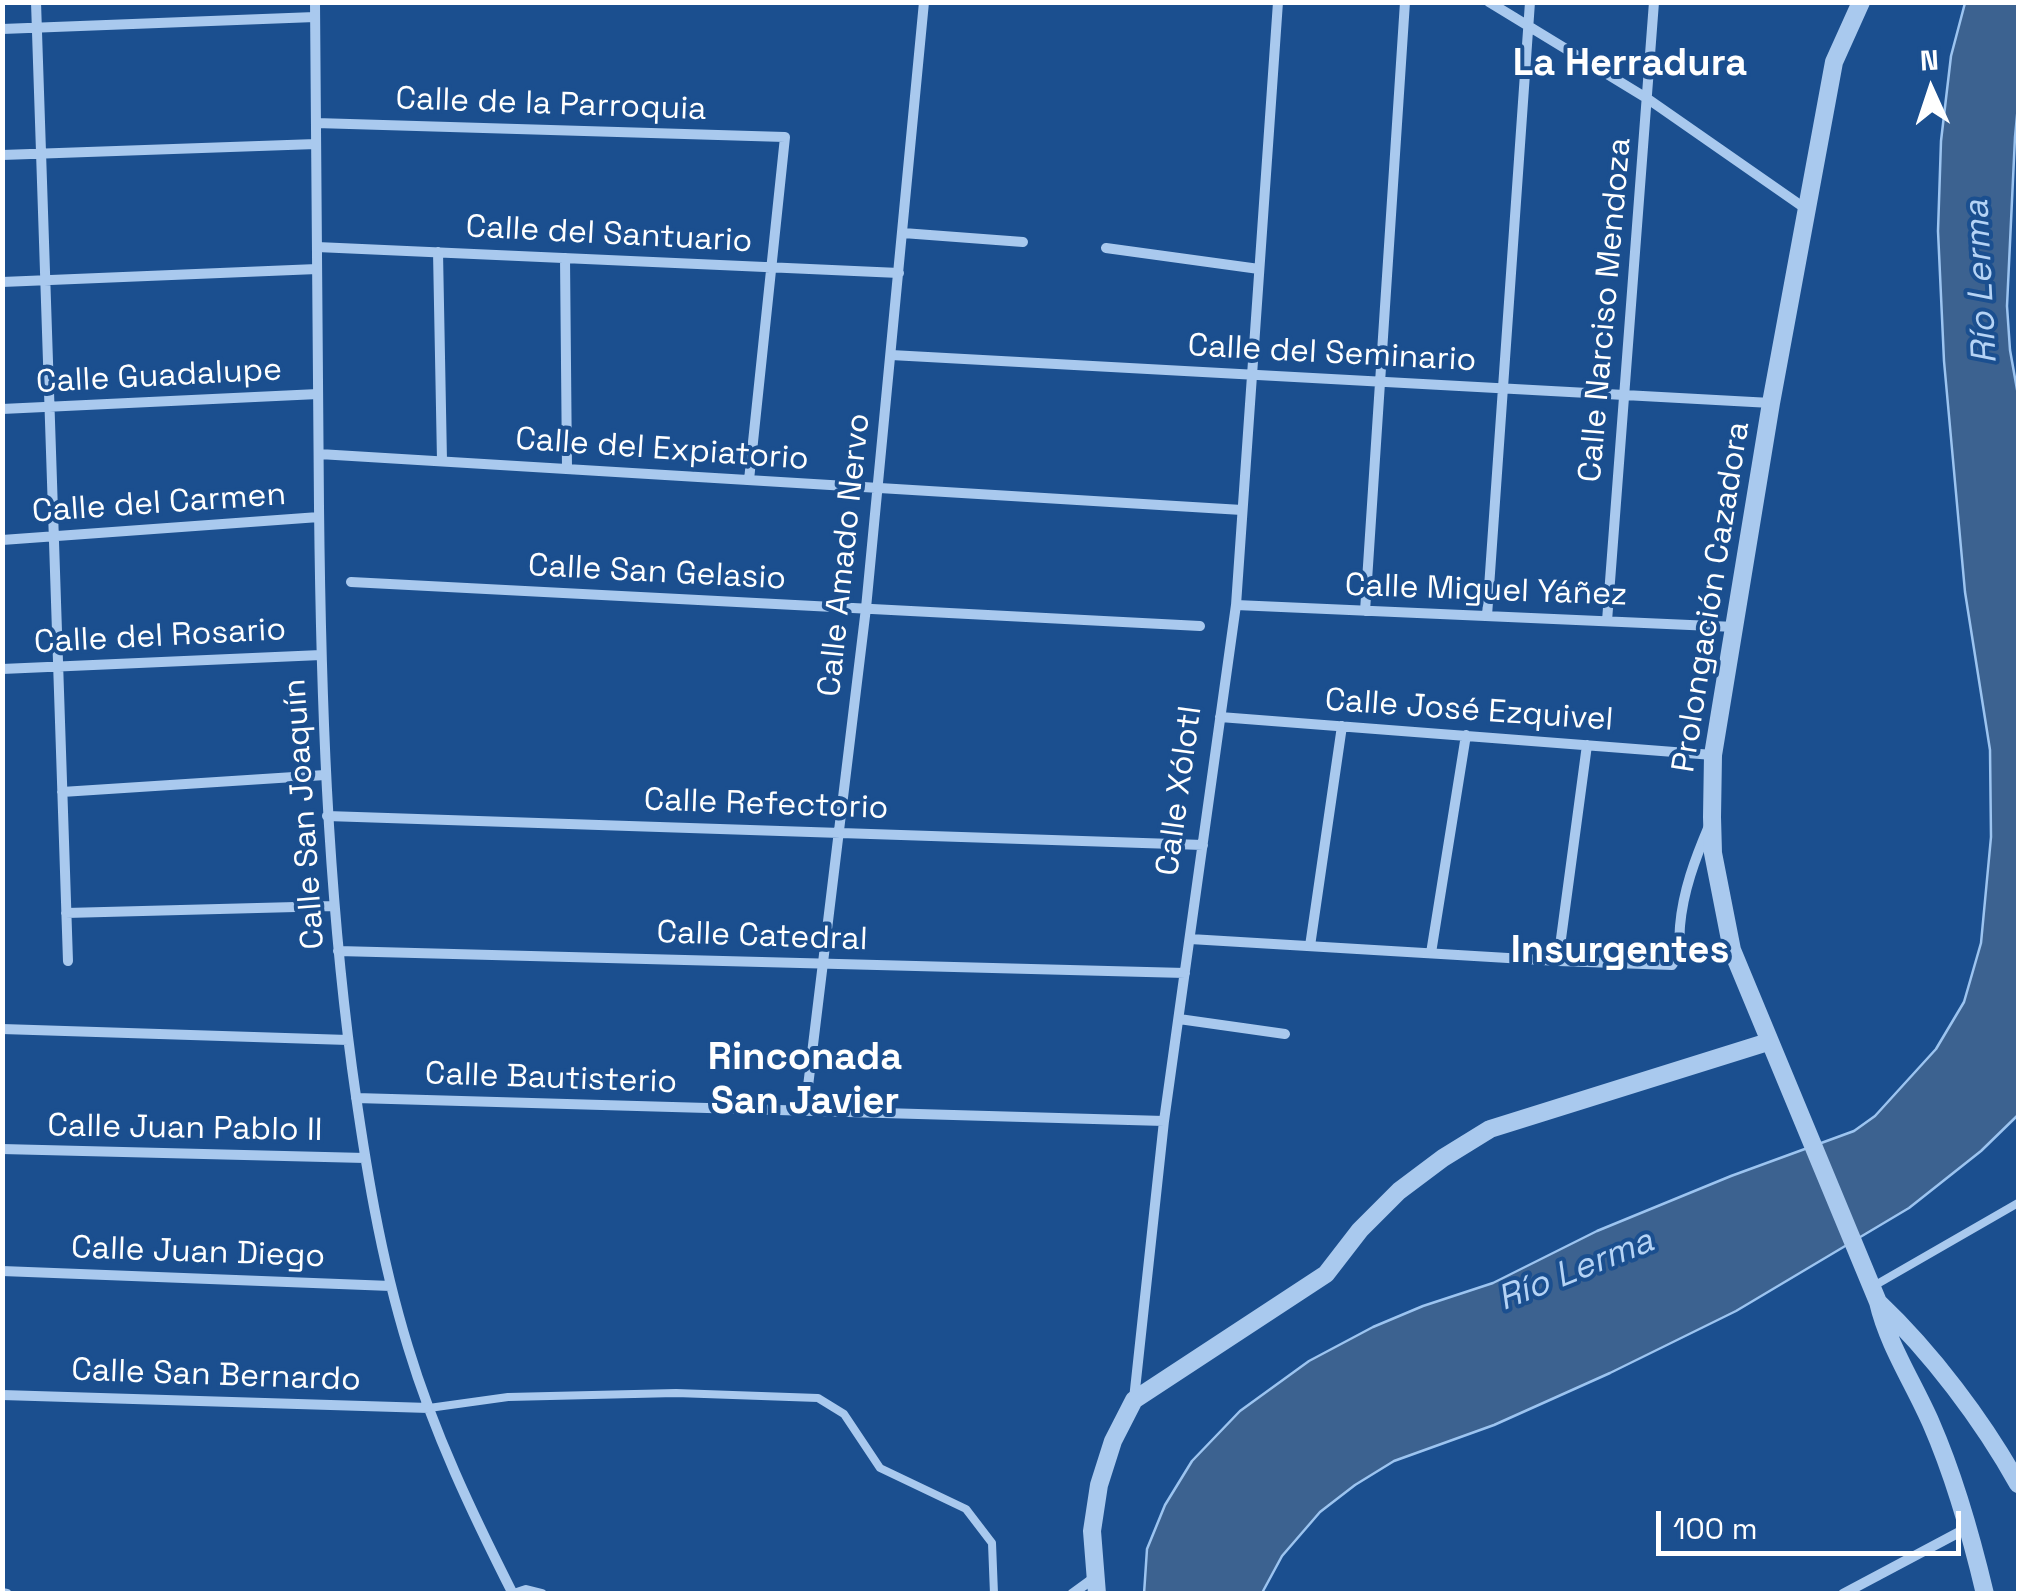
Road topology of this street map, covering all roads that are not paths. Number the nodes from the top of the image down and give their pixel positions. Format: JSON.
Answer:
{"nodes":[{"id":1,"x":36,"y":2,"type":"edge"},
{"id":2,"x":315,"y":2,"type":"edge"},
{"id":3,"x":924,"y":2,"type":"edge"},
{"id":4,"x":1278,"y":2,"type":"edge"},
{"id":5,"x":1405,"y":2,"type":"edge"},
{"id":6,"x":1490,"y":2,"type":"edge"},
{"id":7,"x":1530,"y":2,"type":"edge"},
{"id":8,"x":1654,"y":2,"type":"edge"},
{"id":9,"x":1860,"y":2,"type":"edge"},
{"id":10,"x":315,"y":17,"type":"junction"},
{"id":11,"x":1529,"y":25,"type":"junction"},
{"id":12,"x":36,"y":28,"type":"junction"},
{"id":13,"x":2,"y":30,"type":"edge"},
{"id":14,"x":1648,"y":100,"type":"junction"},
{"id":15,"x":316,"y":123,"type":"junction"},
{"id":16,"x":316,"y":144,"type":"junction"},
{"id":17,"x":40,"y":154,"type":"junction"},
{"id":18,"x":2,"y":155,"type":"edge"},
{"id":19,"x":1807,"y":209,"type":"junction"},
{"id":20,"x":902,"y":233,"type":"junction"},
{"id":21,"x":1023,"y":242,"type":"dead end"},
{"id":22,"x":317,"y":246,"type":"junction"},
{"id":23,"x":1106,"y":248,"type":"dead end"},
{"id":24,"x":438,"y":252,"type":"junction"},
{"id":25,"x":564,"y":258,"type":"junction"},
{"id":26,"x":772,"y":267,"type":"junction"},
{"id":27,"x":317,"y":269,"type":"junction"},
{"id":28,"x":1259,"y":270,"type":"junction"},
{"id":29,"x":898,"y":273,"type":"junction"},
{"id":30,"x":45,"y":280,"type":"junction"},
{"id":31,"x":2,"y":282,"type":"edge"},
{"id":32,"x":891,"y":355,"type":"junction"},
{"id":33,"x":1252,"y":374,"type":"junction"},
{"id":34,"x":1380,"y":382,"type":"junction"},
{"id":35,"x":1503,"y":388,"type":"junction"},
{"id":36,"x":318,"y":394,"type":"junction"},
{"id":37,"x":1624,"y":395,"type":"junction"},
{"id":38,"x":1772,"y":403,"type":"junction"},
{"id":39,"x":49,"y":406,"type":"junction"},
{"id":40,"x":2,"y":409,"type":"edge"},
{"id":41,"x":319,"y":454,"type":"junction"},
{"id":42,"x":442,"y":461,"type":"junction"},
{"id":43,"x":568,"y":469,"type":"junction"},
{"id":44,"x":749,"y":480,"type":"junction"},
{"id":45,"x":878,"y":488,"type":"junction"},
{"id":46,"x":1242,"y":510,"type":"junction"},
{"id":47,"x":320,"y":517,"type":"junction"},
{"id":48,"x":54,"y":538,"type":"junction"},
{"id":49,"x":2,"y":540,"type":"edge"},
{"id":50,"x":351,"y":582,"type":"dead end"},
{"id":51,"x":1236,"y":605,"type":"junction"},
{"id":52,"x":866,"y":608,"type":"junction"},
{"id":53,"x":1365,"y":610,"type":"junction"},
{"id":54,"x":1487,"y":616,"type":"junction"},
{"id":55,"x":1607,"y":621,"type":"junction"},
{"id":56,"x":1200,"y":626,"type":"dead end"},
{"id":57,"x":1734,"y":627,"type":"junction"},
{"id":58,"x":321,"y":655,"type":"junction"},
{"id":59,"x":58,"y":667,"type":"junction"},
{"id":60,"x":2,"y":669,"type":"edge"},
{"id":61,"x":1220,"y":717,"type":"junction"},
{"id":62,"x":1342,"y":726,"type":"junction"},
{"id":63,"x":1466,"y":735,"type":"junction"},
{"id":64,"x":1587,"y":745,"type":"junction"},
{"id":65,"x":1713,"y":754,"type":"junction"},
{"id":66,"x":325,"y":774,"type":"junction"},
{"id":67,"x":62,"y":792,"type":"junction"},
{"id":68,"x":327,"y":816,"type":"junction"},
{"id":69,"x":1712,"y":817,"type":"junction"},
{"id":70,"x":839,"y":833,"type":"junction"},
{"id":71,"x":1203,"y":845,"type":"junction"},
{"id":72,"x":334,"y":906,"type":"junction"},
{"id":73,"x":66,"y":913,"type":"junction"},
{"id":74,"x":1190,"y":939,"type":"junction"},
{"id":75,"x":1310,"y":946,"type":"junction"},
{"id":76,"x":338,"y":950,"type":"junction"},
{"id":77,"x":1431,"y":953,"type":"junction"},
{"id":78,"x":1558,"y":960,"type":"junction"},
{"id":79,"x":68,"y":961,"type":"dead end"},
{"id":80,"x":823,"y":963,"type":"junction"},
{"id":81,"x":1185,"y":973,"type":"junction"},
{"id":82,"x":1178,"y":1019,"type":"junction"},
{"id":83,"x":2,"y":1029,"type":"edge"},
{"id":84,"x":1284,"y":1034,"type":"dead end"},
{"id":85,"x":348,"y":1040,"type":"junction"},
{"id":86,"x":1768,"y":1042,"type":"junction"},
{"id":87,"x":356,"y":1098,"type":"junction"},
{"id":88,"x":805,"y":1111,"type":"junction"},
{"id":89,"x":1164,"y":1122,"type":"junction"},
{"id":90,"x":2,"y":1150,"type":"edge"},
{"id":91,"x":366,"y":1158,"type":"junction"},
{"id":92,"x":2018,"y":1204,"type":"edge"},
{"id":93,"x":2,"y":1270,"type":"edge"},
{"id":94,"x":391,"y":1286,"type":"junction"},
{"id":95,"x":1872,"y":1288,"type":"junction"},
{"id":96,"x":2,"y":1395,"type":"edge"},
{"id":97,"x":1134,"y":1400,"type":"junction"},
{"id":98,"x":428,"y":1408,"type":"junction"},
{"id":99,"x":1997,"y":1446,"type":"junction"},
{"id":100,"x":2018,"y":1458,"type":"edge"},
{"id":101,"x":2018,"y":1484,"type":"edge"},
{"id":102,"x":1969,"y":1527,"type":"junction"},
{"id":103,"x":1084,"y":1590,"type":"edge"},
{"id":104,"x":513,"y":1594,"type":"edge"},
{"id":105,"x":542,"y":1594,"type":"edge"},
{"id":106,"x":994,"y":1594,"type":"edge"},
{"id":107,"x":1843,"y":1594,"type":"edge"},
{"id":108,"x":1985,"y":1594,"type":"edge"}],
"edges":[{"from":1,"to":12,"type":"street"},
{"from":2,"to":10,"type":"street","name":"Calle San Joaquín"},
{"from":3,"to":20,"type":"street","name":"Calle Amado Nervo"},
{"from":4,"to":28,"type":"street","name":"Calle Xólotl"},
{"from":5,"to":34,"type":"street"},
{"from":6,"to":11,"type":"street"},
{"from":7,"to":11,"type":"street"},
{"from":8,"to":14,"type":"street","name":"Calle Narciso Mendoza"},
{"from":9,"to":19,"type":"street","name":"Prolongación Cazadora"},
{"from":10,"to":12,"type":"street"},
{"from":10,"to":15,"type":"street","name":"Calle San Joaquín"},
{"from":11,"to":14,"type":"street"},
{"from":11,"to":35,"type":"street"},
{"from":12,"to":13,"type":"street"},
{"from":12,"to":17,"type":"street"},
{"from":14,"to":19,"type":"street"},
{"from":14,"to":37,"type":"street","name":"Calle Narciso Mendoza"},
{"from":15,"to":16,"type":"street","name":"Calle San Joaquín"},
{"from":15,"to":26,"type":"street","name":"Calle de la Parroquia"},
{"from":16,"to":17,"type":"street"},
{"from":16,"to":22,"type":"street","name":"Calle San Joaquín"},
{"from":17,"to":18,"type":"street"},
{"from":17,"to":30,"type":"street"},
{"from":19,"to":38,"type":"street","name":"Prolongación Cazadora"},
{"from":20,"to":21,"type":"street"},
{"from":20,"to":29,"type":"street","name":"Calle Amado Nervo"},
{"from":22,"to":24,"type":"street","name":"Calle del Santuario"},
{"from":22,"to":27,"type":"street","name":"Calle San Joaquín"},
{"from":23,"to":28,"type":"street"},
{"from":24,"to":25,"type":"street","name":"Calle del Santuario"},
{"from":24,"to":42,"type":"street"},
{"from":25,"to":26,"type":"street","name":"Calle del Santuario"},
{"from":25,"to":43,"type":"street"},
{"from":26,"to":29,"type":"street","name":"Calle del Santuario"},
{"from":26,"to":44,"type":"street"},
{"from":27,"to":30,"type":"street"},
{"from":27,"to":36,"type":"street","name":"Calle San Joaquín"},
{"from":28,"to":33,"type":"street","name":"Calle Xólotl"},
{"from":29,"to":32,"type":"street","name":"Calle Amado Nervo"},
{"from":30,"to":31,"type":"street"},
{"from":30,"to":39,"type":"street"},
{"from":32,"to":33,"type":"street","name":"Calle del Seminario"},
{"from":32,"to":45,"type":"street","name":"Calle Amado Nervo"},
{"from":33,"to":34,"type":"street","name":"Calle del Seminario"},
{"from":33,"to":46,"type":"street","name":"Calle Xólotl"},
{"from":34,"to":35,"type":"street","name":"Calle del Seminario"},
{"from":34,"to":53,"type":"street"},
{"from":35,"to":37,"type":"street","name":"Calle del Seminario"},
{"from":35,"to":54,"type":"street"},
{"from":36,"to":39,"type":"street","name":"Calle Guadalupe"},
{"from":36,"to":41,"type":"street","name":"Calle San Joaquín"},
{"from":37,"to":38,"type":"street","name":"Calle del Seminario"},
{"from":37,"to":55,"type":"street","name":"Calle Narciso Mendoza"},
{"from":38,"to":57,"type":"street","name":"Prolongación Cazadora"},
{"from":39,"to":40,"type":"street","name":"Calle Guadalupe"},
{"from":39,"to":48,"type":"street"},
{"from":41,"to":42,"type":"street","name":"Calle del Expiatorio"},
{"from":41,"to":47,"type":"street","name":"Calle San Joaquín"},
{"from":42,"to":43,"type":"street","name":"Calle del Expiatorio"},
{"from":43,"to":44,"type":"street","name":"Calle del Expiatorio"},
{"from":44,"to":45,"type":"street","name":"Calle del Expiatorio"},
{"from":45,"to":46,"type":"street","name":"Calle del Expiatorio"},
{"from":45,"to":52,"type":"street","name":"Calle Amado Nervo"},
{"from":46,"to":51,"type":"street","name":"Calle Xólotl"},
{"from":47,"to":48,"type":"street","name":"Calle del Carmen"},
{"from":47,"to":58,"type":"street","name":"Calle San Joaquín"},
{"from":48,"to":49,"type":"street","name":"Calle del Carmen"},
{"from":48,"to":59,"type":"street"},
{"from":50,"to":52,"type":"street","name":"Calle San Gelasio"},
{"from":51,"to":53,"type":"street","name":"Calle Miguel Yáñez"},
{"from":51,"to":61,"type":"street","name":"Calle Xólotl"},
{"from":52,"to":56,"type":"street","name":"Calle San Gelasio"},
{"from":52,"to":70,"type":"street","name":"Calle Amado Nervo"},
{"from":53,"to":54,"type":"street","name":"Calle Miguel Yáñez"},
{"from":54,"to":55,"type":"street","name":"Calle Miguel Yáñez"},
{"from":55,"to":57,"type":"street","name":"Calle Miguel Yáñez"},
{"from":57,"to":65,"type":"street","name":"Prolongación Cazadora"},
{"from":58,"to":59,"type":"street","name":"Calle del Rosario"},
{"from":58,"to":66,"type":"street","name":"Calle San Joaquín"},
{"from":59,"to":60,"type":"street","name":"Calle del Rosario"},
{"from":59,"to":67,"type":"street"},
{"from":61,"to":62,"type":"street","name":"Calle José Ezquivel"},
{"from":61,"to":71,"type":"street","name":"Calle Xólotl"},
{"from":62,"to":63,"type":"street","name":"Calle José Ezquivel"},
{"from":62,"to":75,"type":"street"},
{"from":63,"to":64,"type":"street","name":"Calle José Ezquivel"},
{"from":63,"to":77,"type":"street"},
{"from":64,"to":65,"type":"street","name":"Calle José Ezquivel"},
{"from":64,"to":78,"type":"street"},
{"from":65,"to":69,"type":"street","name":"Prolongación Cazadora"},
{"from":66,"to":67,"type":"street"},
{"from":66,"to":68,"type":"street","name":"Calle San Joaquín"},
{"from":67,"to":73,"type":"street"},
{"from":68,"to":70,"type":"street","name":"Calle Refectorio"},
{"from":68,"to":72,"type":"street","name":"Calle San Joaquín"},
{"from":69,"to":78,"type":"street"},
{"from":69,"to":86,"type":"street","name":"Prolongación Cazadora"},
{"from":70,"to":71,"type":"street","name":"Calle Refectorio"},
{"from":70,"to":80,"type":"street","name":"Calle Amado Nervo"},
{"from":71,"to":74,"type":"street","name":"Calle Xólotl"},
{"from":72,"to":73,"type":"street"},
{"from":72,"to":76,"type":"street","name":"Calle San Joaquín"},
{"from":73,"to":79,"type":"street"},
{"from":74,"to":75,"type":"street"},
{"from":74,"to":81,"type":"street","name":"Calle Xólotl"},
{"from":75,"to":77,"type":"street"},
{"from":76,"to":80,"type":"street","name":"Calle Catedral"},
{"from":76,"to":85,"type":"street","name":"Calle San Joaquín"},
{"from":77,"to":78,"type":"street"},
{"from":80,"to":81,"type":"street","name":"Calle Catedral"},
{"from":80,"to":88,"type":"street","name":"Calle Amado Nervo"},
{"from":81,"to":82,"type":"street","name":"Calle Xólotl"},
{"from":82,"to":84,"type":"street"},
{"from":82,"to":89,"type":"street","name":"Calle Xólotl"},
{"from":83,"to":85,"type":"street"},
{"from":85,"to":87,"type":"street","name":"Calle San Joaquín"},
{"from":86,"to":95,"type":"street","name":"Prolongación Cazadora"},
{"from":86,"to":97,"type":"street"},
{"from":87,"to":88,"type":"street","name":"Calle Bautisterio"},
{"from":87,"to":91,"type":"street","name":"Calle San Joaquín"},
{"from":88,"to":89,"type":"street","name":"Calle Bautisterio"},
{"from":89,"to":97,"type":"street","name":"Calle Xólotl"},
{"from":90,"to":91,"type":"street","name":"Calle Juan Pablo II"},
{"from":91,"to":94,"type":"street","name":"Calle San Joaquín"},
{"from":92,"to":95,"type":"lane"},
{"from":93,"to":94,"type":"street","name":"Calle Juan Diego"},
{"from":94,"to":98,"type":"street","name":"Calle San Joaquín"},
{"from":95,"to":99,"type":"street"},
{"from":95,"to":102,"type":"street","name":"Prolongación Cazadora"},
{"from":96,"to":98,"type":"street","name":"Calle San Bernardo"},
{"from":97,"to":103,"type":"street","name":"Calle Xólotl"},
{"from":98,"to":104,"type":"street","name":"Calle San Joaquín"},
{"from":98,"to":106,"type":"lane"},
{"from":99,"to":100,"type":"street"},
{"from":99,"to":101,"type":"street"},
{"from":102,"to":107,"type":"street"},
{"from":102,"to":108,"type":"street","name":"Prolongación Cazadora"},
{"from":104,"to":105,"type":"street"}]}
